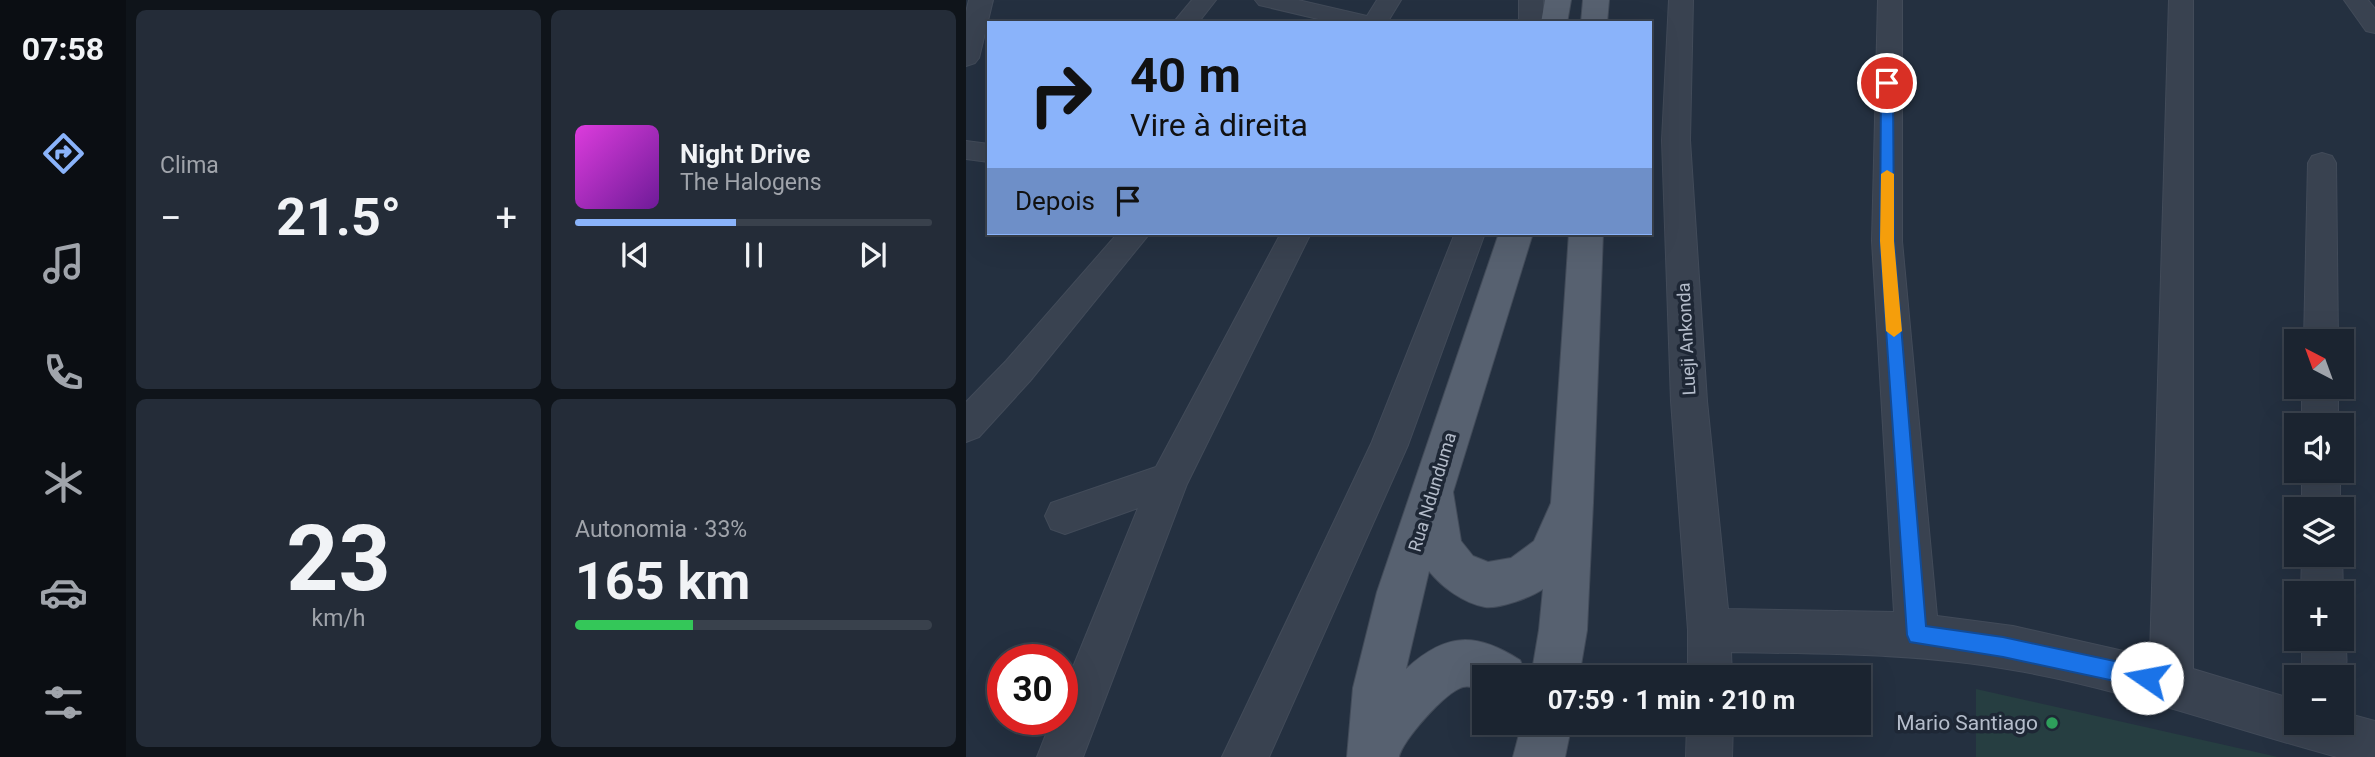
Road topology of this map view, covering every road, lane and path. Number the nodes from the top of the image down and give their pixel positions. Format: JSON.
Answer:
{"nodes":[{"id":1,"x":981,"y":0,"type":"edge"},
{"id":2,"x":1204,"y":0,"type":"edge"},
{"id":3,"x":1267,"y":0,"type":"edge"},
{"id":4,"x":1389,"y":0,"type":"edge"},
{"id":5,"x":1531,"y":0,"type":"edge"},
{"id":6,"x":1558,"y":0,"type":"edge"},
{"id":7,"x":1595,"y":0,"type":"edge"},
{"id":8,"x":1681,"y":0,"type":"edge"},
{"id":9,"x":1890,"y":0,"type":"edge"},
{"id":10,"x":2181,"y":0,"type":"edge"},
{"id":11,"x":2356,"y":0,"type":"edge"},
{"id":12,"x":1187,"y":21,"type":"edge"},
{"id":13,"x":1358,"y":21,"type":"edge"},
{"id":14,"x":1376,"y":21,"type":"edge"},
{"id":15,"x":1531,"y":21,"type":"edge"},
{"id":16,"x":1554,"y":21,"type":"edge"},
{"id":17,"x":1594,"y":21,"type":"edge"},
{"id":18,"x":2375,"y":26,"type":"edge"},
{"id":19,"x":968,"y":48,"type":"edge"},
{"id":20,"x":966,"y":150,"type":"edge"},
{"id":21,"x":987,"y":153,"type":"edge"},
{"id":22,"x":2322,"y":163,"type":"dead end"},
{"id":23,"x":1133,"y":235,"type":"edge"},
{"id":24,"x":1295,"y":235,"type":"edge"},
{"id":25,"x":1469,"y":235,"type":"edge"},
{"id":26,"x":1515,"y":235,"type":"edge"},
{"id":27,"x":1586,"y":235,"type":"edge"},
{"id":28,"x":2320,"y":329,"type":"edge"},
{"id":29,"x":966,"y":426,"type":"edge"},
{"id":30,"x":1169,"y":480,"type":"junction"},
{"id":31,"x":1434,"y":490,"type":"junction"},
{"id":32,"x":1572,"y":503,"type":"junction"},
{"id":33,"x":1065,"y":516,"type":"dead end"},
{"id":34,"x":1709,"y":630,"type":"junction"},
{"id":35,"x":1917,"y":635,"type":"junction"},
{"id":36,"x":1481,"y":665,"type":"edge"},
{"id":37,"x":1557,"y":665,"type":"edge"},
{"id":38,"x":1710,"y":665,"type":"edge"},
{"id":39,"x":2171,"y":683,"type":"junction"},
{"id":40,"x":2284,"y":717,"type":"edge"},
{"id":41,"x":1520,"y":735,"type":"edge"},
{"id":42,"x":1544,"y":735,"type":"edge"},
{"id":43,"x":1710,"y":735,"type":"edge"},
{"id":44,"x":2344,"y":735,"type":"edge"},
{"id":45,"x":2375,"y":744,"type":"edge"},
{"id":46,"x":1374,"y":750,"type":"edge"},
{"id":47,"x":1059,"y":757,"type":"edge"},
{"id":48,"x":1245,"y":757,"type":"edge"},
{"id":49,"x":1522,"y":757,"type":"edge"},
{"id":50,"x":1539,"y":757,"type":"edge"},
{"id":51,"x":1709,"y":757,"type":"edge"}],
"edges":[{"from":1,"to":19,"type":"street"},
{"from":2,"to":12,"type":"street"},
{"from":3,"to":13,"type":"street"},
{"from":4,"to":14,"type":"street"},
{"from":5,"to":15,"type":"street"},
{"from":6,"to":16,"type":"main road"},
{"from":7,"to":17,"type":"main road"},
{"from":8,"to":34,"type":"street","name":"Lueji Ankonda"},
{"from":9,"to":35,"type":"street"},
{"from":10,"to":39,"type":"street"},
{"from":11,"to":18,"type":"street"},
{"from":20,"to":21,"type":"street"},
{"from":22,"to":28,"type":"street"},
{"from":23,"to":29,"type":"street"},
{"from":24,"to":30,"type":"street"},
{"from":25,"to":48,"type":"street"},
{"from":26,"to":31,"type":"main road","name":"Rua Ndunduma"},
{"from":27,"to":32,"type":"main road"},
{"from":30,"to":33,"type":"street"},
{"from":30,"to":47,"type":"street"},
{"from":31,"to":32,"type":"main road"},
{"from":31,"to":46,"type":"main road","name":"Rua Ndunduma"},
{"from":32,"to":37,"type":"main road"},
{"from":34,"to":35,"type":"street"},
{"from":34,"to":38,"type":"street","name":"Lueji Ankonda"},
{"from":35,"to":39,"type":"street"},
{"from":36,"to":46,"type":"main road"},
{"from":39,"to":40,"type":"street"},
{"from":41,"to":49,"type":"main road"},
{"from":42,"to":50,"type":"main road"},
{"from":43,"to":51,"type":"street"},
{"from":44,"to":45,"type":"street"}]}
